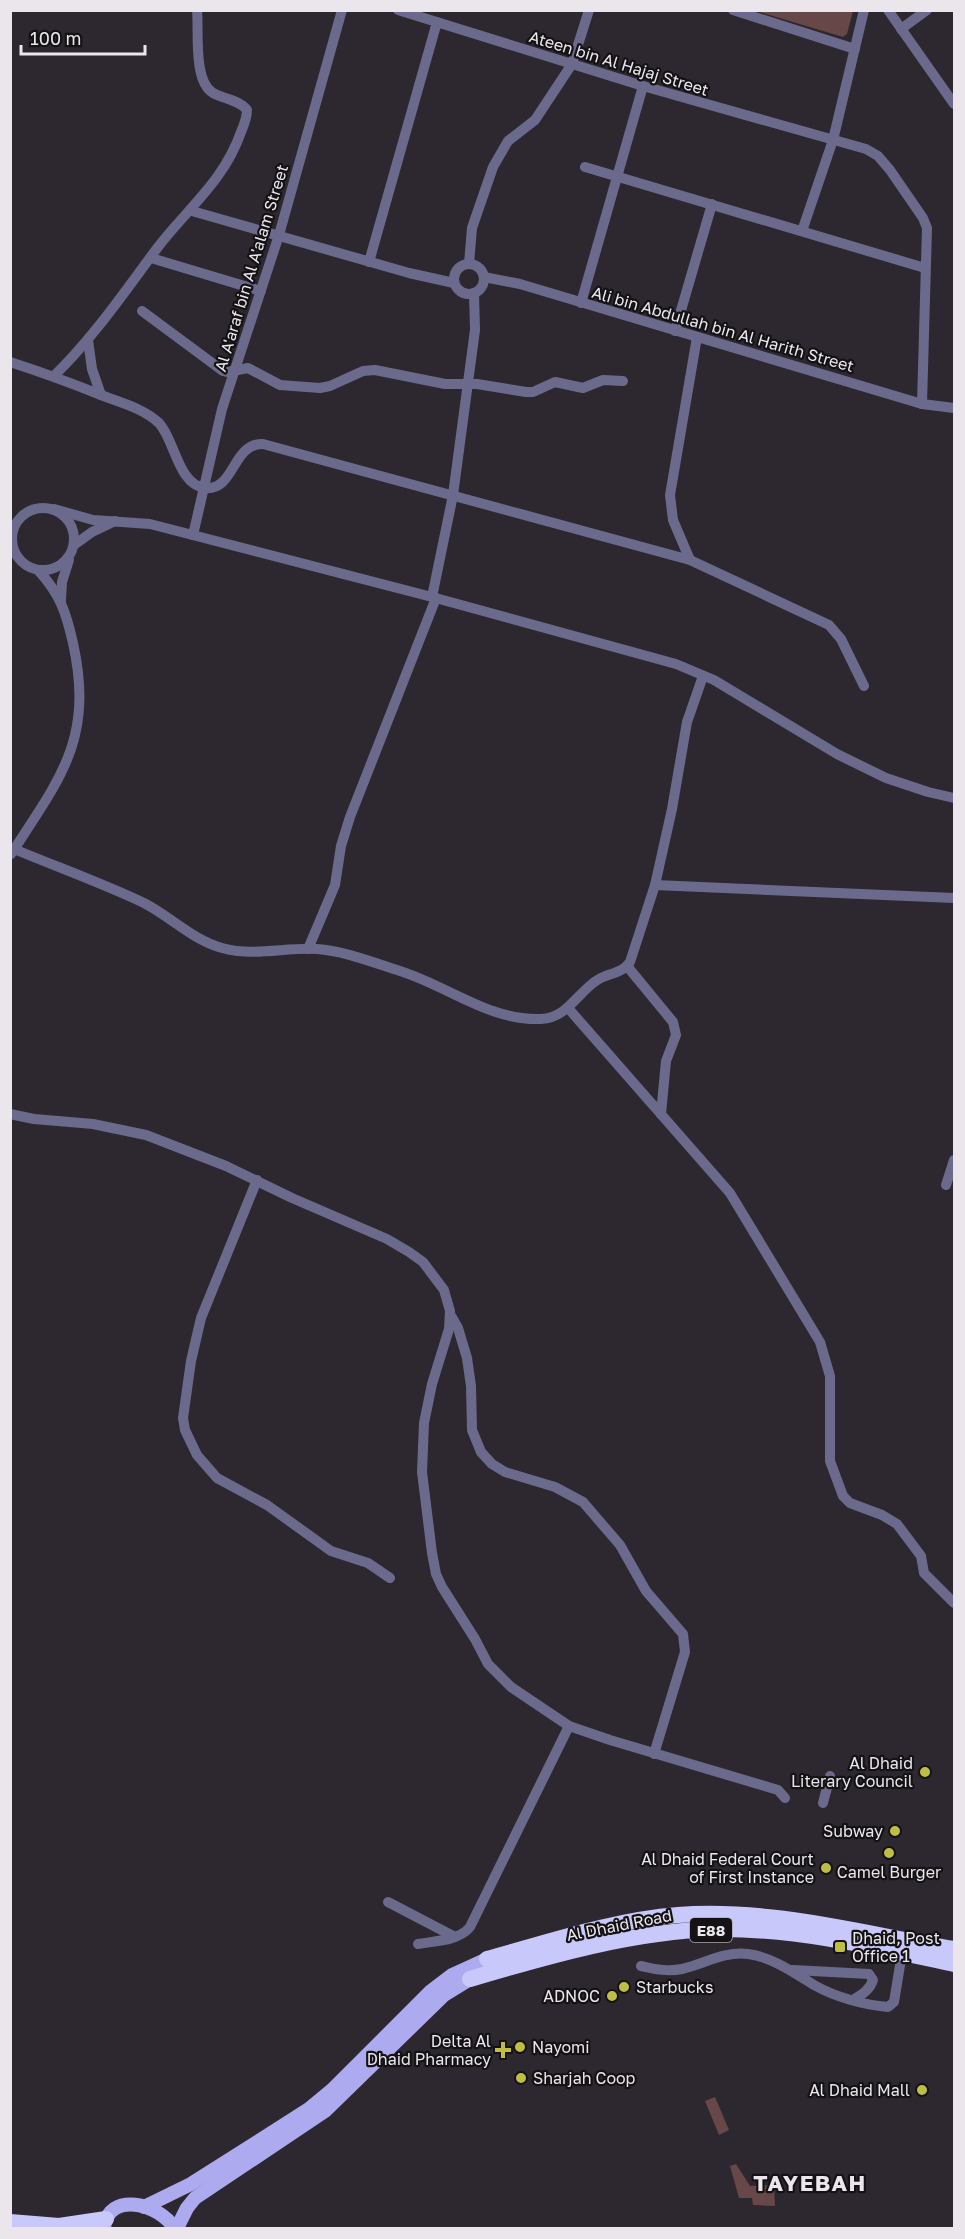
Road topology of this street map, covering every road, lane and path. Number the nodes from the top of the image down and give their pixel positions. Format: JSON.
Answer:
{"nodes":[{"id":1,"x":197,"y":10,"type":"edge"},
{"id":2,"x":342,"y":10,"type":"edge"},
{"id":3,"x":398,"y":10,"type":"edge"},
{"id":4,"x":589,"y":10,"type":"edge"},
{"id":5,"x":733,"y":10,"type":"edge"},
{"id":6,"x":864,"y":10,"type":"edge"},
{"id":7,"x":888,"y":10,"type":"edge"},
{"id":8,"x":927,"y":10,"type":"edge"},
{"id":9,"x":437,"y":22,"type":"junction"},
{"id":10,"x":901,"y":28,"type":"junction"},
{"id":11,"x":855,"y":49,"type":"junction"},
{"id":12,"x":572,"y":64,"type":"junction"},
{"id":13,"x":643,"y":86,"type":"junction"},
{"id":14,"x":954,"y":104,"type":"edge"},
{"id":15,"x":833,"y":140,"type":"junction"},
{"id":16,"x":585,"y":166,"type":"dead end"},
{"id":17,"x":616,"y":176,"type":"junction"},
{"id":18,"x":712,"y":204,"type":"junction"},
{"id":19,"x":192,"y":211,"type":"junction"},
{"id":20,"x":802,"y":231,"type":"junction"},
{"id":21,"x":279,"y":235,"type":"junction"},
{"id":22,"x":151,"y":258,"type":"junction"},
{"id":23,"x":369,"y":262,"type":"junction"},
{"id":24,"x":469,"y":264,"type":"junction"},
{"id":25,"x":926,"y":268,"type":"junction"},
{"id":26,"x":483,"y":277,"type":"junction"},
{"id":27,"x":454,"y":284,"type":"junction"},
{"id":28,"x":261,"y":291,"type":"junction"},
{"id":29,"x":474,"y":293,"type":"junction"},
{"id":30,"x":580,"y":303,"type":"junction"},
{"id":31,"x":142,"y":311,"type":"dead end"},
{"id":32,"x":675,"y":331,"type":"junction"},
{"id":33,"x":697,"y":337,"type":"junction"},
{"id":34,"x":88,"y":340,"type":"junction"},
{"id":35,"x":10,"y":362,"type":"edge"},
{"id":36,"x":237,"y":369,"type":"junction"},
{"id":37,"x":54,"y":376,"type":"junction"},
{"id":38,"x":623,"y":381,"type":"dead end"},
{"id":39,"x":466,"y":384,"type":"junction"},
{"id":40,"x":101,"y":395,"type":"junction"},
{"id":41,"x":922,"y":404,"type":"junction"},
{"id":42,"x":954,"y":408,"type":"edge"},
{"id":43,"x":204,"y":488,"type":"junction"},
{"id":44,"x":453,"y":495,"type":"junction"},
{"id":45,"x":54,"y":509,"type":"junction"},
{"id":46,"x":115,"y":521,"type":"junction"},
{"id":47,"x":12,"y":530,"type":"edge"},
{"id":48,"x":193,"y":535,"type":"junction"},
{"id":49,"x":73,"y":550,"type":"junction"},
{"id":50,"x":16,"y":560,"type":"edge"},
{"id":51,"x":690,"y":560,"type":"junction"},
{"id":52,"x":38,"y":570,"type":"junction"},
{"id":53,"x":434,"y":597,"type":"junction"},
{"id":54,"x":61,"y":601,"type":"junction"},
{"id":55,"x":703,"y":676,"type":"junction"},
{"id":56,"x":864,"y":686,"type":"dead end"},
{"id":57,"x":954,"y":798,"type":"edge"},
{"id":58,"x":12,"y":852,"type":"edge"},
{"id":59,"x":655,"y":885,"type":"junction"},
{"id":60,"x":954,"y":898,"type":"edge"},
{"id":61,"x":308,"y":949,"type":"junction"},
{"id":62,"x":627,"y":966,"type":"junction"},
{"id":63,"x":568,"y":1008,"type":"junction"},
{"id":64,"x":10,"y":1114,"type":"edge"},
{"id":65,"x":661,"y":1114,"type":"junction"},
{"id":66,"x":954,"y":1160,"type":"edge"},
{"id":67,"x":257,"y":1180,"type":"junction"},
{"id":68,"x":946,"y":1185,"type":"dead end"},
{"id":69,"x":450,"y":1314,"type":"junction"},
{"id":70,"x":390,"y":1578,"type":"dead end"},
{"id":71,"x":954,"y":1603,"type":"edge"},
{"id":72,"x":569,"y":1726,"type":"junction"},
{"id":73,"x":654,"y":1754,"type":"junction"},
{"id":74,"x":830,"y":1776,"type":"dead end"},
{"id":75,"x":785,"y":1798,"type":"dead end"},
{"id":76,"x":823,"y":1803,"type":"dead end"},
{"id":77,"x":388,"y":1902,"type":"dead end"},
{"id":78,"x":456,"y":1937,"type":"junction"},
{"id":79,"x":418,"y":1944,"type":"dead end"},
{"id":80,"x":954,"y":1949,"type":"edge"},
{"id":81,"x":903,"y":1953,"type":"junction"},
{"id":82,"x":487,"y":1959,"type":"joint"},
{"id":83,"x":954,"y":1964,"type":"edge"},
{"id":84,"x":641,"y":1966,"type":"dead end"},
{"id":85,"x":790,"y":1969,"type":"junction"},
{"id":86,"x":470,"y":1979,"type":"joint"},
{"id":87,"x":853,"y":2000,"type":"junction"},
{"id":88,"x":144,"y":2207,"type":"junction"},
{"id":89,"x":10,"y":2222,"type":"edge"},
{"id":90,"x":105,"y":2224,"type":"edge"},
{"id":91,"x":176,"y":2229,"type":"edge"}],
"edges":[{"from":1,"to":19,"type":"street"},
{"from":2,"to":21,"type":"street","name":"Al A'araf bin Al A'alam Street"},
{"from":3,"to":9,"type":"street","name":"Ateen bin Al Hajaj Street"},
{"from":4,"to":12,"type":"street"},
{"from":5,"to":11,"type":"street"},
{"from":6,"to":11,"type":"street"},
{"from":7,"to":10,"type":"street"},
{"from":8,"to":10,"type":"street"},
{"from":9,"to":12,"type":"street","name":"Ateen bin Al Hajaj Street"},
{"from":9,"to":23,"type":"street"},
{"from":10,"to":14,"type":"street"},
{"from":11,"to":15,"type":"street"},
{"from":12,"to":13,"type":"street","name":"Ateen bin Al Hajaj Street"},
{"from":12,"to":24,"type":"street"},
{"from":13,"to":15,"type":"street","name":"Ateen bin Al Hajaj Street"},
{"from":13,"to":17,"type":"street"},
{"from":15,"to":20,"type":"street"},
{"from":15,"to":25,"type":"street","name":"Ateen bin Al Hajaj Street"},
{"from":16,"to":17,"type":"street"},
{"from":17,"to":18,"type":"street"},
{"from":17,"to":30,"type":"street"},
{"from":18,"to":20,"type":"street"},
{"from":18,"to":32,"type":"street"},
{"from":19,"to":21,"type":"street"},
{"from":19,"to":22,"type":"street"},
{"from":20,"to":25,"type":"street"},
{"from":21,"to":23,"type":"street"},
{"from":21,"to":28,"type":"street","name":"Al A'araf bin Al A'alam Street"},
{"from":22,"to":28,"type":"street"},
{"from":22,"to":34,"type":"street"},
{"from":23,"to":27,"type":"street"},
{"from":24,"to":26,"type":"street"},
{"from":24,"to":27,"type":"street"},
{"from":25,"to":41,"type":"street"},
{"from":26,"to":29,"type":"street"},
{"from":26,"to":30,"type":"street","name":"Ali bin Abdullah bin Al Harith Street"},
{"from":27,"to":29,"type":"street"},
{"from":28,"to":36,"type":"street","name":"Al A'araf bin Al A'alam Street"},
{"from":29,"to":39,"type":"street"},
{"from":30,"to":32,"type":"street","name":"Ali bin Abdullah bin Al Harith Street"},
{"from":31,"to":36,"type":"street"},
{"from":32,"to":33,"type":"street","name":"Ali bin Abdullah bin Al Harith Street"},
{"from":33,"to":41,"type":"street","name":"Ali bin Abdullah bin Al Harith Street"},
{"from":33,"to":51,"type":"street"},
{"from":34,"to":37,"type":"street"},
{"from":34,"to":40,"type":"street"},
{"from":35,"to":37,"type":"street"},
{"from":36,"to":39,"type":"street"},
{"from":36,"to":43,"type":"street","name":"Al A'araf bin Al A'alam Street"},
{"from":37,"to":40,"type":"street"},
{"from":38,"to":39,"type":"street"},
{"from":39,"to":44,"type":"street"},
{"from":40,"to":43,"type":"street"},
{"from":41,"to":42,"type":"street","name":"Ali bin Abdullah bin Al Harith Street"},
{"from":43,"to":44,"type":"street"},
{"from":43,"to":48,"type":"street","name":"Al A'araf bin Al A'alam Street"},
{"from":44,"to":51,"type":"street"},
{"from":44,"to":53,"type":"street"},
{"from":45,"to":46,"type":"street"},
{"from":45,"to":47,"type":"street"},
{"from":45,"to":49,"type":"street"},
{"from":46,"to":48,"type":"street"},
{"from":46,"to":49,"type":"street"},
{"from":47,"to":50,"type":"street"},
{"from":48,"to":53,"type":"street"},
{"from":49,"to":52,"type":"street"},
{"from":49,"to":54,"type":"street"},
{"from":50,"to":52,"type":"street"},
{"from":51,"to":56,"type":"street"},
{"from":52,"to":54,"type":"street"},
{"from":53,"to":55,"type":"street"},
{"from":53,"to":61,"type":"street"},
{"from":54,"to":58,"type":"street"},
{"from":55,"to":57,"type":"street"},
{"from":55,"to":59,"type":"street"},
{"from":58,"to":61,"type":"street"},
{"from":59,"to":60,"type":"street"},
{"from":59,"to":62,"type":"street"},
{"from":61,"to":63,"type":"street"},
{"from":62,"to":63,"type":"street"},
{"from":62,"to":65,"type":"street"},
{"from":63,"to":65,"type":"street"},
{"from":64,"to":67,"type":"street"},
{"from":65,"to":71,"type":"street"},
{"from":66,"to":68,"type":"street"},
{"from":67,"to":69,"type":"street"},
{"from":67,"to":70,"type":"street"},
{"from":69,"to":72,"type":"street"},
{"from":69,"to":73,"type":"street"},
{"from":72,"to":73,"type":"street"},
{"from":72,"to":78,"type":"street"},
{"from":73,"to":75,"type":"street"},
{"from":74,"to":76,"type":"street"},
{"from":77,"to":78,"type":"street"},
{"from":78,"to":79,"type":"street"},
{"from":80,"to":82,"type":"highway","name":"Al Dhaid Road","number":"E88"},
{"from":81,"to":83,"type":"highway","name":"Al Dhaid Road","number":"E88"},
{"from":81,"to":86,"type":"highway","name":"Al Dhaid Road","number":"E88"},
{"from":81,"to":87,"type":"street"},
{"from":82,"to":88,"type":"main road"},
{"from":84,"to":85,"type":"street"},
{"from":85,"to":87,"type":"street"},
{"from":85,"to":87,"type":"street"},
{"from":86,"to":91,"type":"main road"},
{"from":88,"to":90,"type":"main road"},
{"from":88,"to":91,"type":"main road"},
{"from":89,"to":90,"type":"highway"}]}
